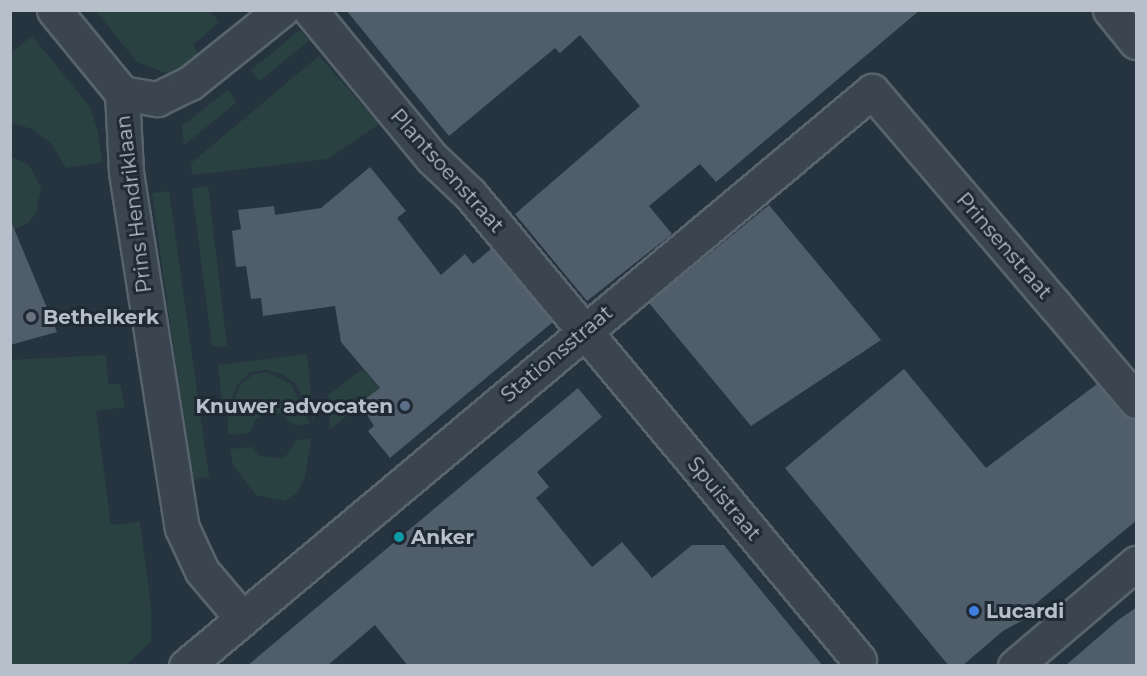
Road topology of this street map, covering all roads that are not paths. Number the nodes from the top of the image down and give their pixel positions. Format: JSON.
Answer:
{"nodes":[{"id":1,"x":54,"y":10,"type":"edge"},
{"id":2,"x":281,"y":10,"type":"edge"},
{"id":3,"x":310,"y":10,"type":"edge"},
{"id":4,"x":1110,"y":10,"type":"edge"},
{"id":5,"x":1137,"y":42,"type":"edge"},
{"id":6,"x":872,"y":91,"type":"joint"},
{"id":7,"x":122,"y":93,"type":"junction"},
{"id":8,"x":585,"y":332,"type":"junction"},
{"id":9,"x":1137,"y":401,"type":"edge"},
{"id":10,"x":1137,"y":563,"type":"edge"},
{"id":11,"x":240,"y":616,"type":"junction"},
{"id":12,"x":861,"y":663,"type":"edge"},
{"id":13,"x":186,"y":666,"type":"edge"},
{"id":14,"x":1015,"y":666,"type":"edge"}],
"edges":[{"from":1,"to":7,"type":"street","name":"Prins Hendriklaan"},
{"from":2,"to":7,"type":"street"},
{"from":3,"to":8,"type":"street","name":"Plantsoenstraat"},
{"from":4,"to":5,"type":"street"},
{"from":6,"to":8,"type":"street","name":"Stationsstraat"},
{"from":6,"to":9,"type":"street","name":"Prinsenstraat"},
{"from":7,"to":11,"type":"street","name":"Prins Hendriklaan"},
{"from":8,"to":11,"type":"street","name":"Stationsstraat"},
{"from":8,"to":12,"type":"street","name":"Spuistraat"},
{"from":10,"to":14,"type":"street"},
{"from":11,"to":13,"type":"street","name":"Stationsstraat"}]}
